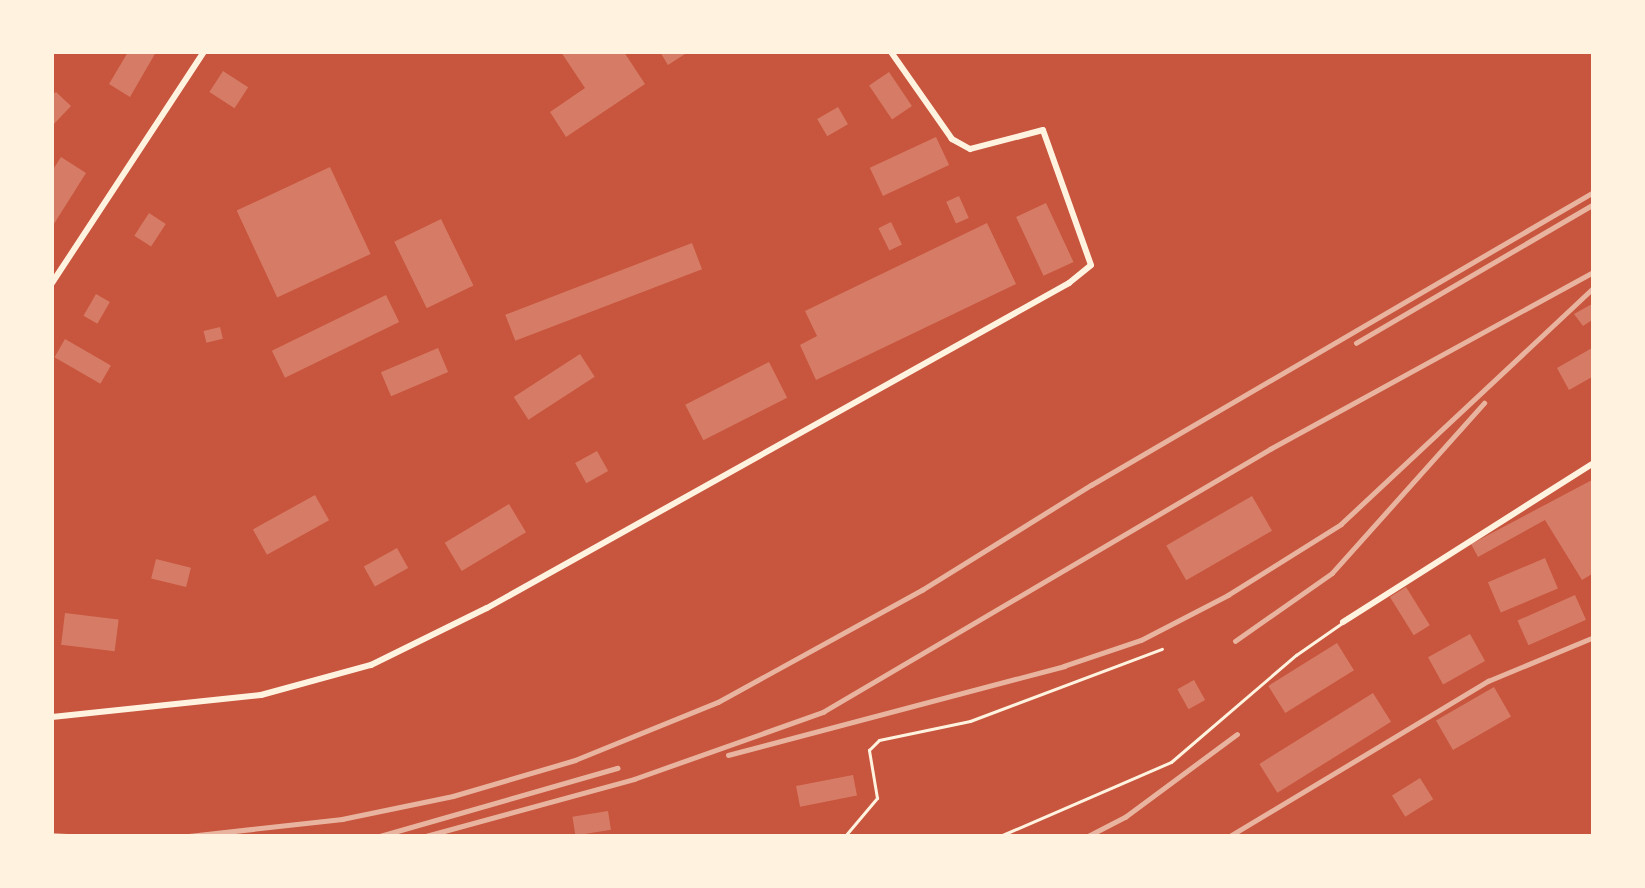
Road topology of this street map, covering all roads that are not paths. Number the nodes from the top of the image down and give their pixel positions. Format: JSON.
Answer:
{"nodes":[{"id":1,"x":204,"y":52,"type":"edge"},
{"id":2,"x":891,"y":52,"type":"edge"},
{"id":3,"x":54,"y":273,"type":"edge"},
{"id":4,"x":52,"y":283,"type":"edge"},
{"id":5,"x":1593,"y":464,"type":"edge"},
{"id":6,"x":1343,"y":622,"type":"joint"},
{"id":7,"x":1162,"y":649,"type":"dead end"},
{"id":8,"x":52,"y":717,"type":"edge"},
{"id":9,"x":845,"y":836,"type":"edge"},
{"id":10,"x":1000,"y":836,"type":"edge"}],
"edges":[{"from":1,"to":3,"type":"street"},
{"from":2,"to":8,"type":"street"},
{"from":3,"to":4,"type":"street"},
{"from":5,"to":6,"type":"street"},
{"from":6,"to":10,"type":"lane"},
{"from":7,"to":9,"type":"lane"}]}
